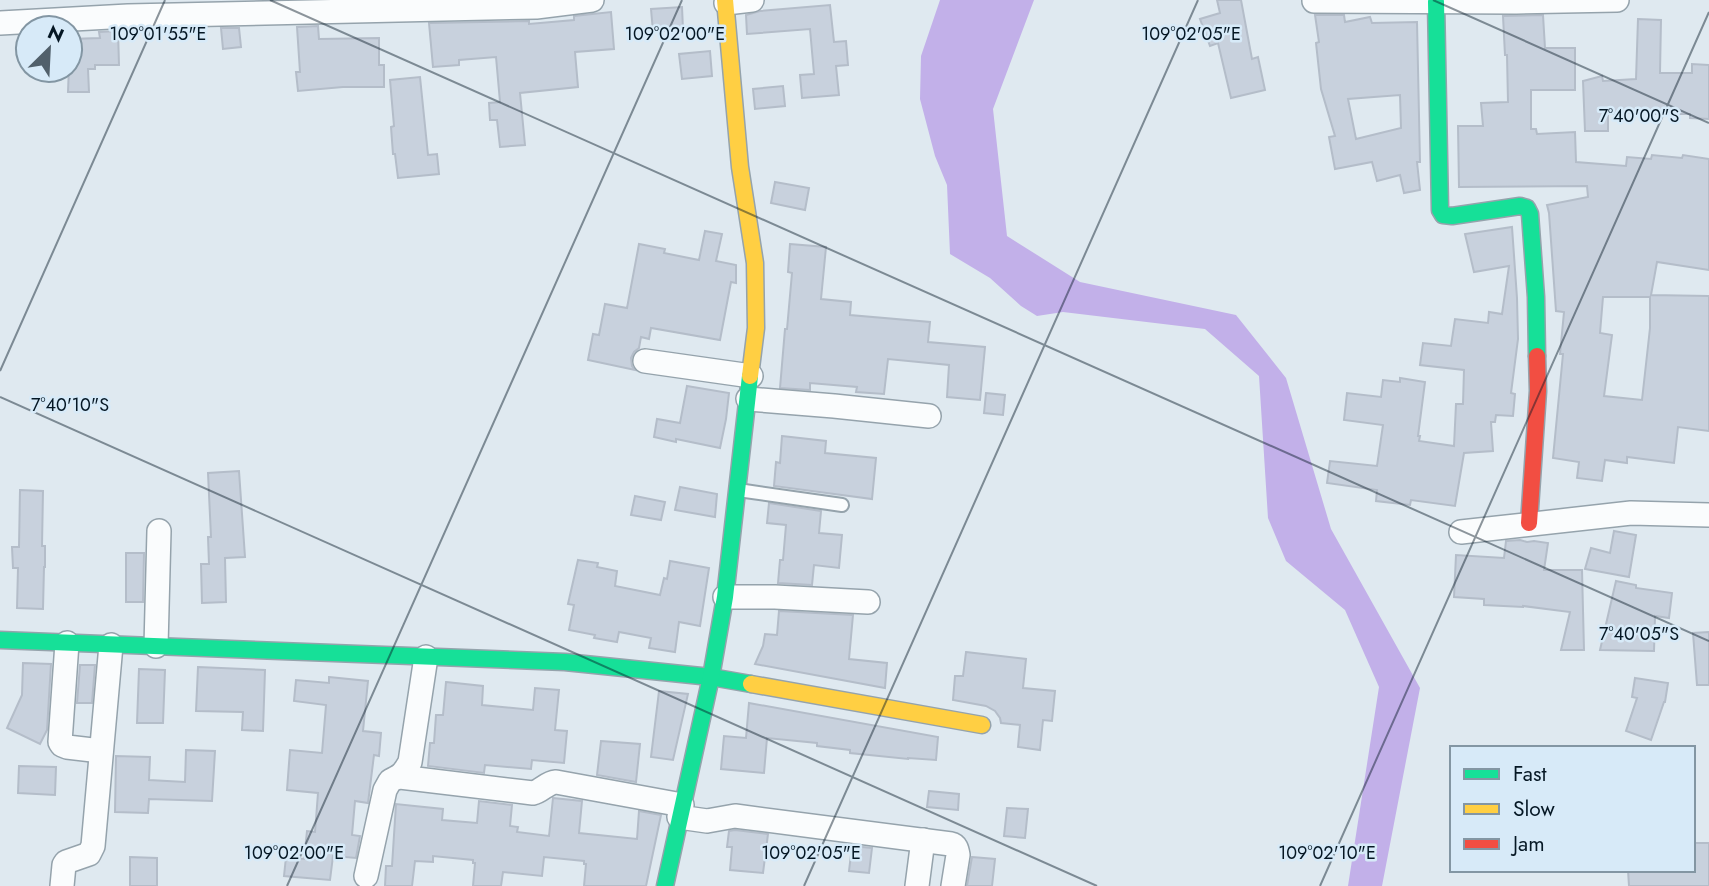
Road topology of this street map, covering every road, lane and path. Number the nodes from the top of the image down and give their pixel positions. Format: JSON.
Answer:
{"nodes":[{"id":1,"x":592,"y":0,"type":"edge"},
{"id":2,"x":752,"y":0,"type":"edge"},
{"id":3,"x":1617,"y":0,"type":"edge"},
{"id":4,"x":726,"y":1,"type":"edge"},
{"id":5,"x":1314,"y":1,"type":"edge"},
{"id":6,"x":1436,"y":2,"type":"edge"},
{"id":7,"x":0,"y":23,"type":"edge"},
{"id":8,"x":645,"y":361,"type":"dead end"},
{"id":9,"x":749,"y":388,"type":"junction"},
{"id":10,"x":929,"y":416,"type":"dead end"},
{"id":11,"x":737,"y":490,"type":"junction"},
{"id":12,"x":842,"y":505,"type":"dead end"},
{"id":13,"x":1709,"y":515,"type":"edge"},
{"id":14,"x":1530,"y":523,"type":"junction"},
{"id":15,"x":159,"y":531,"type":"dead end"},
{"id":16,"x":1461,"y":532,"type":"dead end"},
{"id":17,"x":725,"y":597,"type":"junction"},
{"id":18,"x":868,"y":602,"type":"dead end"},
{"id":19,"x":0,"y":640,"type":"edge"},
{"id":20,"x":68,"y":643,"type":"junction"},
{"id":21,"x":111,"y":645,"type":"junction"},
{"id":22,"x":156,"y":646,"type":"junction"},
{"id":23,"x":426,"y":657,"type":"junction"},
{"id":24,"x":710,"y":677,"type":"junction"},
{"id":25,"x":982,"y":725,"type":"dead end"},
{"id":26,"x":101,"y":751,"type":"junction"},
{"id":27,"x":400,"y":777,"type":"junction"},
{"id":28,"x":680,"y":811,"type":"junction"},
{"id":29,"x":923,"y":839,"type":"junction"},
{"id":30,"x":366,"y":876,"type":"dead end"},
{"id":31,"x":62,"y":886,"type":"edge"},
{"id":32,"x":665,"y":886,"type":"edge"},
{"id":33,"x":917,"y":886,"type":"edge"},
{"id":34,"x":953,"y":886,"type":"edge"}],
"edges":[{"from":1,"to":7,"type":"street"},
{"from":2,"to":4,"type":"street"},
{"from":3,"to":6,"type":"street"},
{"from":4,"to":9,"type":"street"},
{"from":5,"to":6,"type":"street"},
{"from":6,"to":14,"type":"street"},
{"from":8,"to":9,"type":"street"},
{"from":9,"to":10,"type":"street"},
{"from":9,"to":11,"type":"street"},
{"from":11,"to":12,"type":"lane"},
{"from":11,"to":17,"type":"street"},
{"from":13,"to":14,"type":"street"},
{"from":14,"to":16,"type":"street"},
{"from":15,"to":22,"type":"street"},
{"from":17,"to":18,"type":"street"},
{"from":17,"to":24,"type":"street"},
{"from":19,"to":20,"type":"street"},
{"from":20,"to":21,"type":"street"},
{"from":20,"to":26,"type":"street"},
{"from":21,"to":22,"type":"street"},
{"from":21,"to":26,"type":"street"},
{"from":22,"to":23,"type":"street"},
{"from":23,"to":24,"type":"street"},
{"from":23,"to":27,"type":"street"},
{"from":24,"to":25,"type":"street"},
{"from":24,"to":28,"type":"street"},
{"from":26,"to":31,"type":"street"},
{"from":27,"to":28,"type":"street"},
{"from":27,"to":30,"type":"street"},
{"from":28,"to":29,"type":"street"},
{"from":28,"to":32,"type":"street"},
{"from":29,"to":33,"type":"street"},
{"from":29,"to":34,"type":"street"}]}
